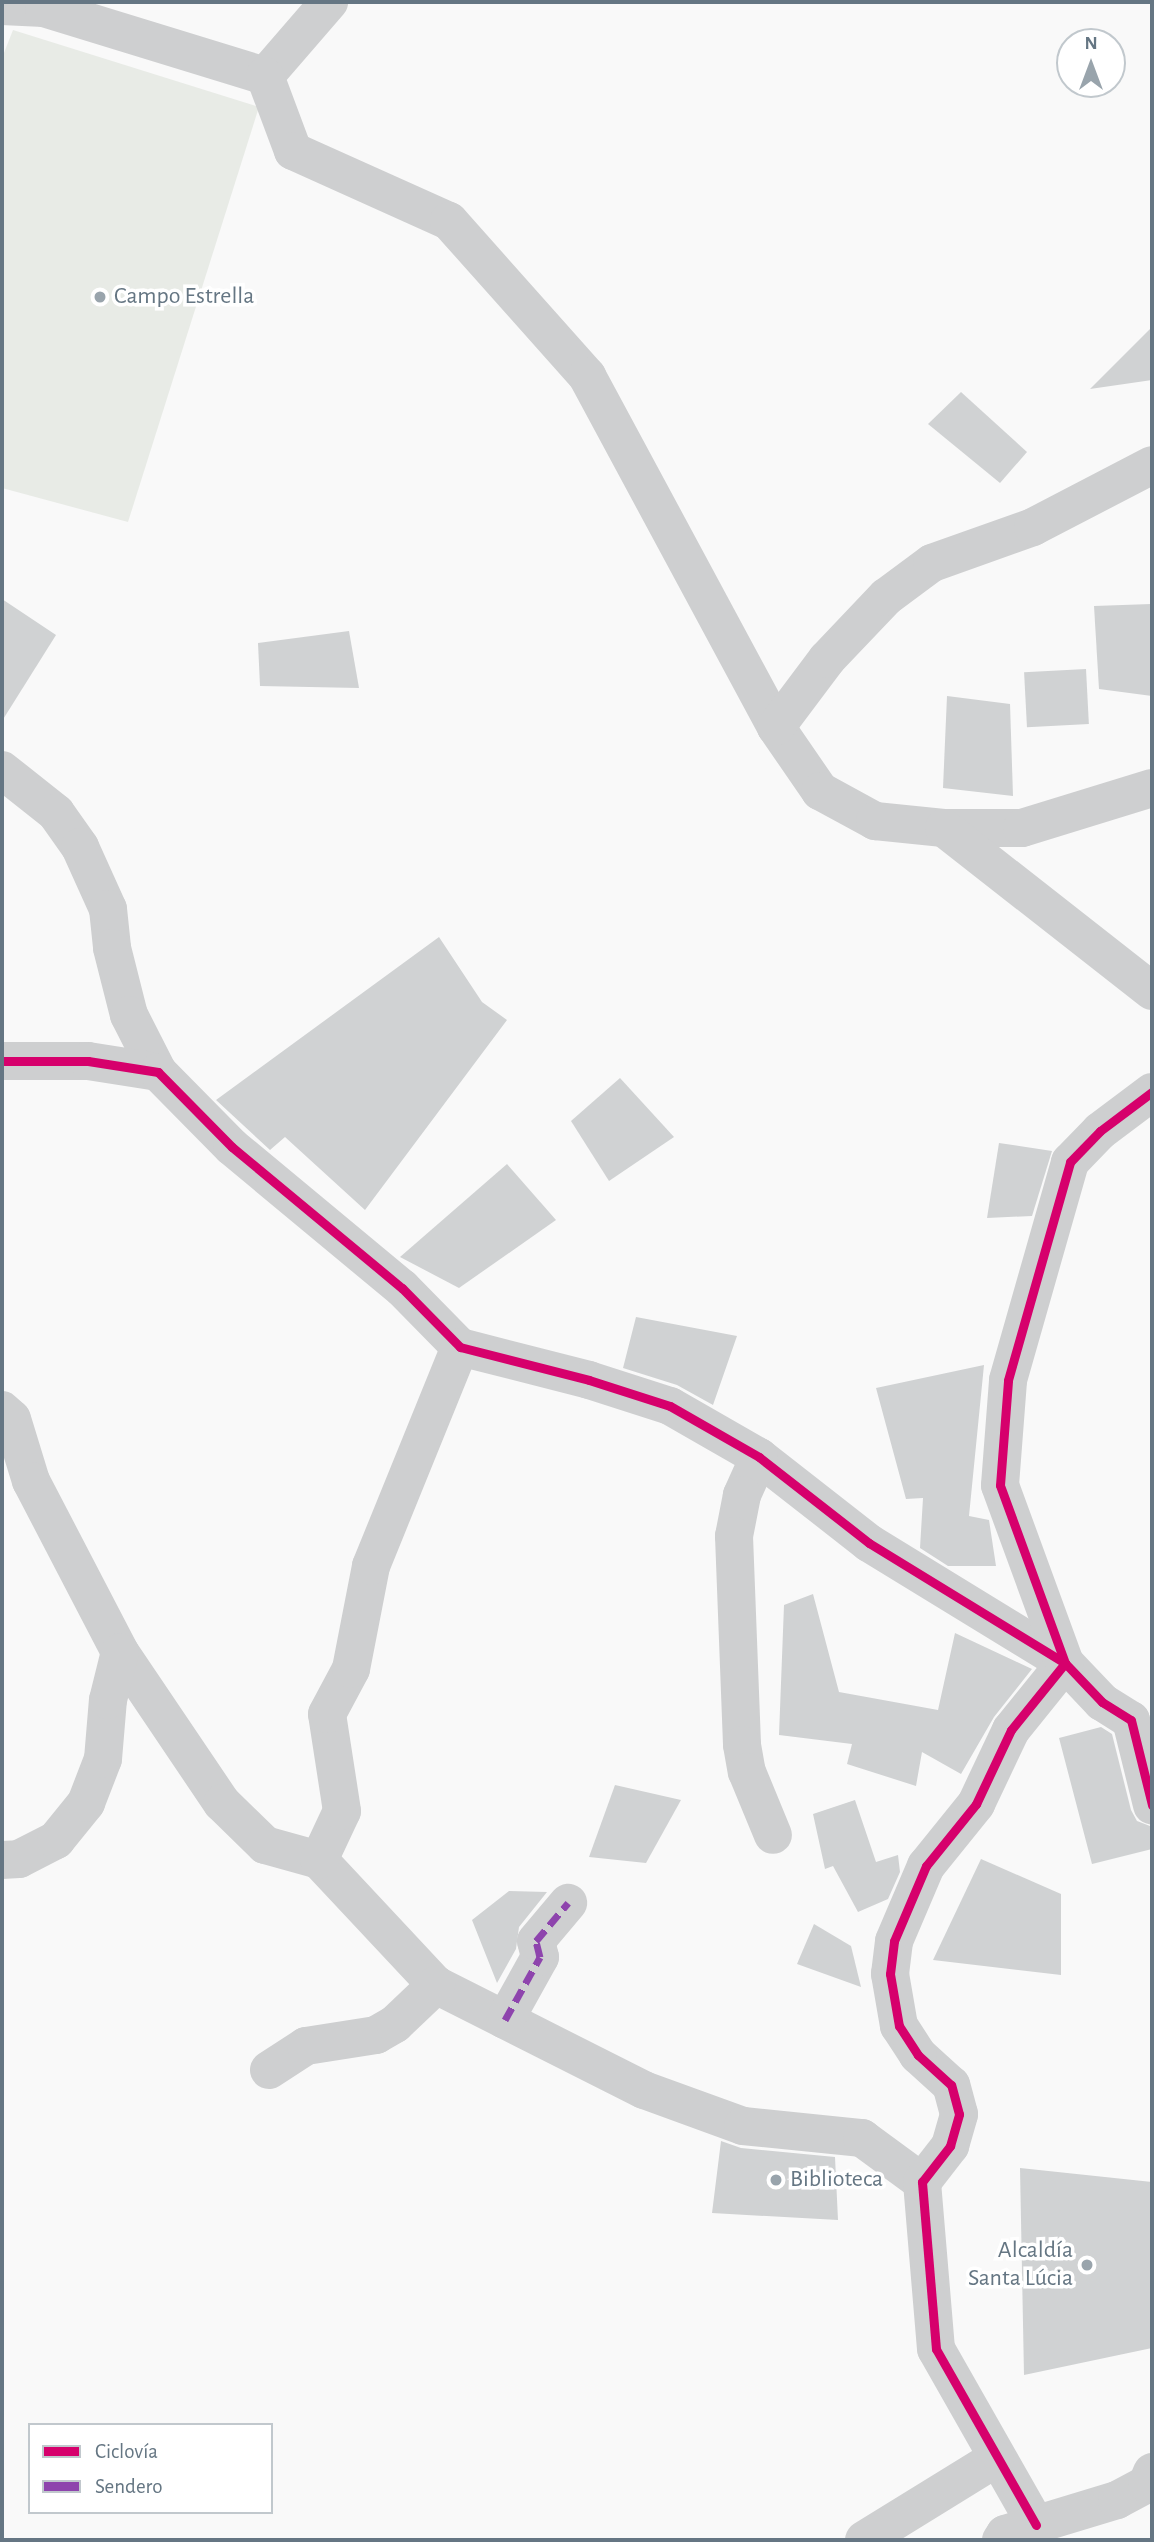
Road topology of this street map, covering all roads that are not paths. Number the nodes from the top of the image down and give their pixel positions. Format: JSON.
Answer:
{"nodes":[{"id":1,"x":329,"y":2,"type":"edge"},
{"id":2,"x":2,"y":6,"type":"edge"},
{"id":3,"x":265,"y":76,"type":"junction"},
{"id":4,"x":1152,"y":465,"type":"edge"},
{"id":5,"x":776,"y":727,"type":"junction"},
{"id":6,"x":2,"y":770,"type":"edge"},
{"id":7,"x":1152,"y":788,"type":"edge"},
{"id":8,"x":944,"y":828,"type":"junction"},
{"id":9,"x":1152,"y":991,"type":"edge"},
{"id":10,"x":2,"y":1061,"type":"edge"},
{"id":11,"x":158,"y":1072,"type":"junction"},
{"id":12,"x":1152,"y":1092,"type":"edge"},
{"id":13,"x":460,"y":1347,"type":"junction"},
{"id":14,"x":2,"y":1410,"type":"edge"},
{"id":15,"x":759,"y":1457,"type":"junction"},
{"id":16,"x":120,"y":1652,"type":"junction"},
{"id":17,"x":1065,"y":1663,"type":"junction"},
{"id":18,"x":1142,"y":1710,"type":"edge"},
{"id":19,"x":1152,"y":1805,"type":"edge"},
{"id":20,"x":773,"y":1835,"type":"dead end"},
{"id":21,"x":2,"y":1860,"type":"edge"},
{"id":22,"x":319,"y":1860,"type":"junction"},
{"id":23,"x":568,"y":1903,"type":"dead end"},
{"id":24,"x":436,"y":1985,"type":"junction"},
{"id":25,"x":505,"y":2020,"type":"junction"},
{"id":26,"x":269,"y":2070,"type":"dead end"},
{"id":27,"x":922,"y":2182,"type":"junction"},
{"id":28,"x":995,"y":2459,"type":"junction"},
{"id":29,"x":1152,"y":2472,"type":"edge"},
{"id":30,"x":1036,"y":2525,"type":"junction"},
{"id":31,"x":864,"y":2540,"type":"edge"},
{"id":32,"x":1001,"y":2540,"type":"edge"}],
"edges":[{"from":1,"to":3,"type":"street"},
{"from":2,"to":3,"type":"street"},
{"from":3,"to":5,"type":"street"},
{"from":4,"to":5,"type":"street"},
{"from":5,"to":8,"type":"street"},
{"from":6,"to":11,"type":"street"},
{"from":7,"to":8,"type":"street"},
{"from":8,"to":9,"type":"street"},
{"from":10,"to":11,"type":"street"},
{"from":11,"to":13,"type":"street"},
{"from":12,"to":17,"type":"street"},
{"from":13,"to":15,"type":"street"},
{"from":13,"to":22,"type":"street"},
{"from":14,"to":16,"type":"street"},
{"from":15,"to":17,"type":"street"},
{"from":15,"to":20,"type":"street"},
{"from":16,"to":21,"type":"street"},
{"from":16,"to":22,"type":"street"},
{"from":17,"to":18,"type":"street"},
{"from":17,"to":27,"type":"street"},
{"from":18,"to":19,"type":"street"},
{"from":22,"to":24,"type":"street"},
{"from":23,"to":25,"type":"street"},
{"from":24,"to":25,"type":"street"},
{"from":24,"to":26,"type":"street"},
{"from":25,"to":27,"type":"street"},
{"from":27,"to":28,"type":"street"},
{"from":28,"to":30,"type":"street"},
{"from":28,"to":31,"type":"street"},
{"from":29,"to":30,"type":"street"},
{"from":30,"to":32,"type":"street"}]}
